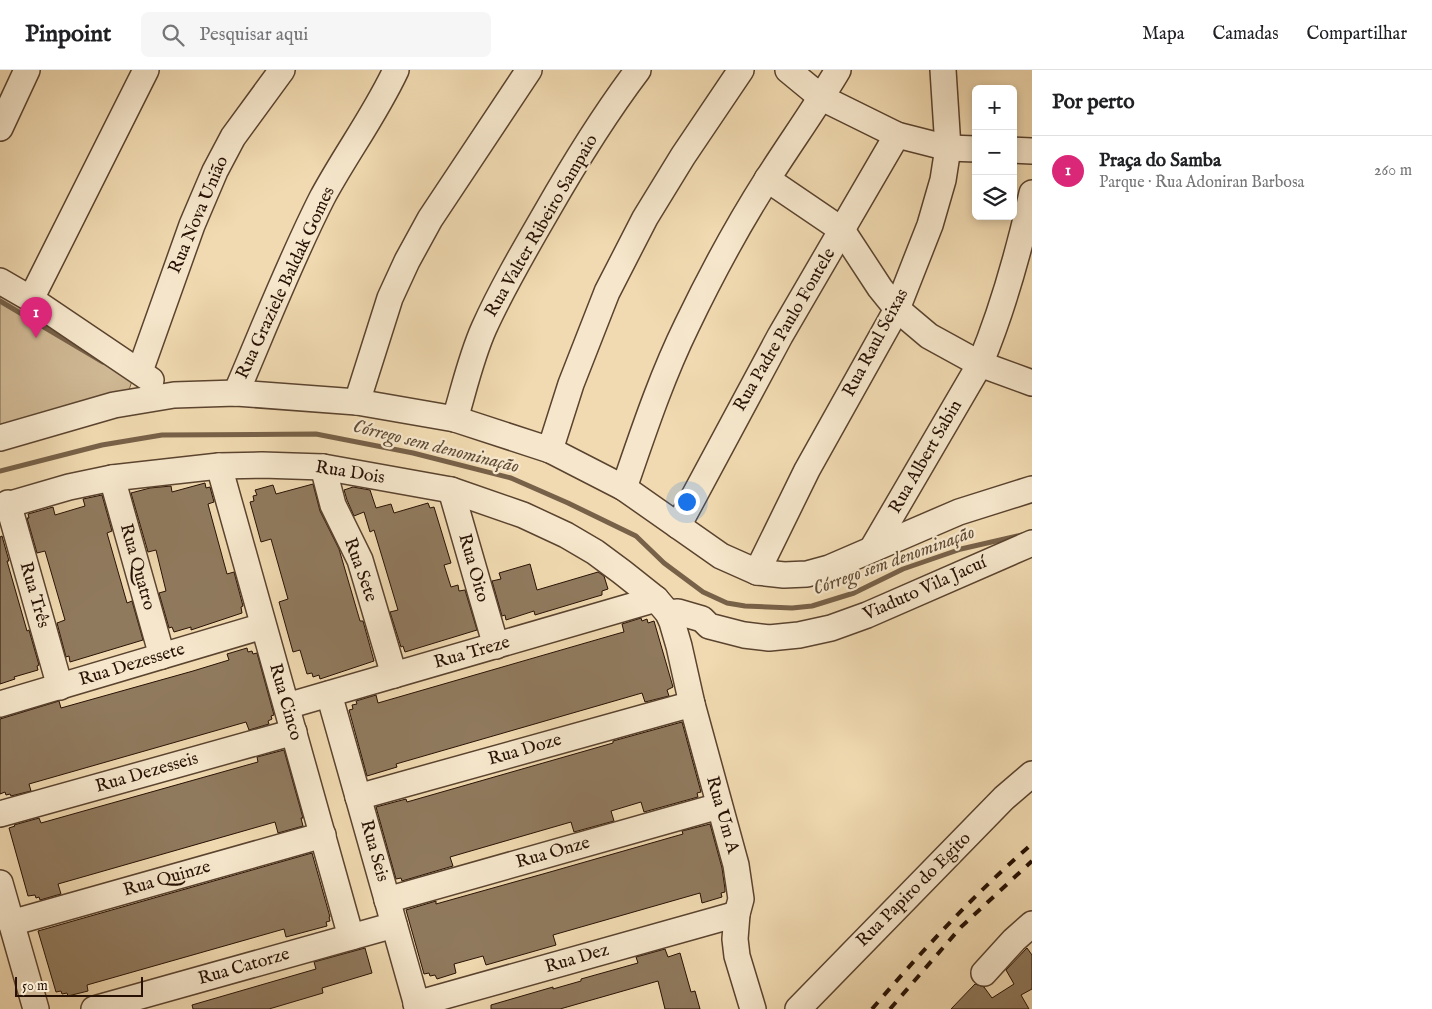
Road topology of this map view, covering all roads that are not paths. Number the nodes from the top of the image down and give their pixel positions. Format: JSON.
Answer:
{"nodes":[{"id":1,"x":27,"y":70,"type":"edge"},
{"id":2,"x":146,"y":70,"type":"edge"},
{"id":3,"x":282,"y":70,"type":"edge"},
{"id":4,"x":396,"y":70,"type":"edge"},
{"id":5,"x":529,"y":70,"type":"edge"},
{"id":6,"x":638,"y":70,"type":"edge"},
{"id":7,"x":740,"y":70,"type":"edge"},
{"id":8,"x":788,"y":70,"type":"edge"},
{"id":9,"x":838,"y":70,"type":"edge"},
{"id":10,"x":943,"y":70,"type":"edge"},
{"id":11,"x":822,"y":98,"type":"junction"},
{"id":12,"x":0,"y":128,"type":"edge"},
{"id":13,"x":896,"y":135,"type":"junction"},
{"id":14,"x":948,"y":148,"type":"junction"},
{"id":15,"x":972,"y":149,"type":"edge"},
{"id":16,"x":1017,"y":150,"type":"edge"},
{"id":17,"x":1032,"y":151,"type":"edge"},
{"id":18,"x":767,"y":179,"type":"junction"},
{"id":19,"x":1032,"y":193,"type":"edge"},
{"id":20,"x":842,"y":230,"type":"junction"},
{"id":21,"x":0,"y":281,"type":"edge"},
{"id":22,"x":31,"y":299,"type":"junction"},
{"id":23,"x":897,"y":310,"type":"junction"},
{"id":24,"x":980,"y":364,"type":"junction"},
{"id":25,"x":140,"y":371,"type":"junction"},
{"id":26,"x":1032,"y":383,"type":"edge"},
{"id":27,"x":236,"y":393,"type":"junction"},
{"id":28,"x":174,"y":396,"type":"junction"},
{"id":29,"x":357,"y":402,"type":"junction"},
{"id":30,"x":455,"y":419,"type":"junction"},
{"id":31,"x":0,"y":438,"type":"edge"},
{"id":32,"x":550,"y":450,"type":"junction"},
{"id":33,"x":219,"y":466,"type":"junction"},
{"id":34,"x":323,"y":467,"type":"junction"},
{"id":35,"x":112,"y":478,"type":"junction"},
{"id":36,"x":624,"y":488,"type":"junction"},
{"id":37,"x":1032,"y":489,"type":"edge"},
{"id":38,"x":451,"y":490,"type":"junction"},
{"id":39,"x":4,"y":505,"type":"edge"},
{"id":40,"x":678,"y":526,"type":"junction"},
{"id":41,"x":1032,"y":543,"type":"edge"},
{"id":42,"x":872,"y":549,"type":"junction"},
{"id":43,"x":757,"y":572,"type":"junction"},
{"id":44,"x":665,"y":611,"type":"junction"},
{"id":45,"x":264,"y":626,"type":"junction"},
{"id":46,"x":496,"y":646,"type":"junction"},
{"id":47,"x":162,"y":656,"type":"junction"},
{"id":48,"x":394,"y":675,"type":"junction"},
{"id":49,"x":60,"y":687,"type":"junction"},
{"id":50,"x":329,"y":694,"type":"junction"},
{"id":51,"x":0,"y":704,"type":"edge"},
{"id":52,"x":692,"y":704,"type":"junction"},
{"id":53,"x":287,"y":706,"type":"junction"},
{"id":54,"x":294,"y":732,"type":"junction"},
{"id":55,"x":1032,"y":774,"type":"edge"},
{"id":56,"x":358,"y":797,"type":"junction"},
{"id":57,"x":719,"y":806,"type":"junction"},
{"id":58,"x":0,"y":814,"type":"edge"},
{"id":59,"x":323,"y":835,"type":"junction"},
{"id":60,"x":0,"y":884,"type":"edge"},
{"id":61,"x":387,"y":900,"type":"junction"},
{"id":62,"x":737,"y":914,"type":"junction"},
{"id":63,"x":11,"y":923,"type":"junction"},
{"id":64,"x":1032,"y":924,"type":"edge"},
{"id":65,"x":394,"y":925,"type":"junction"},
{"id":66,"x":352,"y":937,"type":"junction"},
{"id":67,"x":984,"y":973,"type":"dead end"},
{"id":68,"x":417,"y":1006,"type":"edge"},
{"id":69,"x":36,"y":1009,"type":"edge"},
{"id":70,"x":94,"y":1009,"type":"edge"},
{"id":71,"x":753,"y":1009,"type":"edge"},
{"id":72,"x":798,"y":1009,"type":"edge"}],
"edges":[{"from":1,"to":12,"type":"street"},
{"from":2,"to":22,"type":"street"},
{"from":3,"to":25,"type":"street","name":"Rua Nova União"},
{"from":4,"to":27,"type":"street","name":"Rua Graziele Baldak Gomes"},
{"from":5,"to":29,"type":"street"},
{"from":6,"to":30,"type":"street","name":"Rua Valter Ribeiro Sampaio"},
{"from":7,"to":32,"type":"street"},
{"from":8,"to":11,"type":"street"},
{"from":9,"to":11,"type":"street"},
{"from":10,"to":14,"type":"street","name":"Rua Raul Seixas"},
{"from":11,"to":13,"type":"street"},
{"from":11,"to":18,"type":"street"},
{"from":13,"to":14,"type":"street"},
{"from":13,"to":20,"type":"street","name":"Rua Padre Paulo Fontele"},
{"from":14,"to":15,"type":"street"},
{"from":14,"to":23,"type":"street","name":"Rua Raul Seixas"},
{"from":16,"to":17,"type":"street"},
{"from":18,"to":20,"type":"street"},
{"from":18,"to":36,"type":"street"},
{"from":19,"to":24,"type":"street","name":"Rua Albert Sabin"},
{"from":20,"to":23,"type":"street"},
{"from":20,"to":40,"type":"street","name":"Rua Padre Paulo Fontele"},
{"from":21,"to":22,"type":"street"},
{"from":22,"to":25,"type":"street"},
{"from":23,"to":24,"type":"street"},
{"from":23,"to":43,"type":"street","name":"Rua Raul Seixas"},
{"from":24,"to":26,"type":"street"},
{"from":24,"to":42,"type":"street","name":"Rua Albert Sabin"},
{"from":25,"to":28,"type":"street"},
{"from":27,"to":28,"type":"street"},
{"from":27,"to":29,"type":"street"},
{"from":28,"to":31,"type":"street"},
{"from":29,"to":30,"type":"street"},
{"from":30,"to":32,"type":"street"},
{"from":32,"to":36,"type":"street"},
{"from":33,"to":34,"type":"street","name":"Rua Dois"},
{"from":33,"to":35,"type":"street","name":"Rua Dois"},
{"from":33,"to":45,"type":"street","name":"Rua Cinco"},
{"from":34,"to":38,"type":"street","name":"Rua Dois"},
{"from":34,"to":48,"type":"street","name":"Rua Sete"},
{"from":35,"to":39,"type":"street","name":"Rua Dois"},
{"from":35,"to":47,"type":"street","name":"Rua Quatro"},
{"from":36,"to":40,"type":"street"},
{"from":37,"to":42,"type":"street"},
{"from":38,"to":44,"type":"street","name":"Rua Dois"},
{"from":38,"to":46,"type":"street","name":"Rua Oito"},
{"from":39,"to":49,"type":"street","name":"Rua Três"},
{"from":40,"to":43,"type":"street"},
{"from":41,"to":44,"type":"street","name":"Viaduto Vila Jacuí"},
{"from":42,"to":43,"type":"street"},
{"from":44,"to":46,"type":"street","name":"Rua Treze"},
{"from":44,"to":52,"type":"street","name":"Rua Um A"},
{"from":45,"to":47,"type":"street","name":"Rua Dezessete"},
{"from":45,"to":53,"type":"street","name":"Rua Cinco"},
{"from":46,"to":48,"type":"street","name":"Rua Treze"},
{"from":47,"to":49,"type":"street","name":"Rua Dezessete"},
{"from":48,"to":50,"type":"street","name":"Rua Treze"},
{"from":49,"to":51,"type":"street","name":"Rua Dezessete"},
{"from":50,"to":53,"type":"street","name":"Rua Treze"},
{"from":50,"to":56,"type":"street","name":"Rua Seis"},
{"from":52,"to":56,"type":"street","name":"Rua Doze"},
{"from":52,"to":57,"type":"street","name":"Rua Um A"},
{"from":53,"to":54,"type":"street","name":"Rua Cinco"},
{"from":54,"to":58,"type":"street","name":"Rua Dezesseis"},
{"from":54,"to":59,"type":"street","name":"Rua Cinco"},
{"from":55,"to":72,"type":"street","name":"Rua Papiro do Egito"},
{"from":56,"to":61,"type":"street","name":"Rua Seis"},
{"from":57,"to":61,"type":"street","name":"Rua Onze"},
{"from":57,"to":62,"type":"street","name":"Rua Um A"},
{"from":59,"to":63,"type":"street","name":"Rua Quinze"},
{"from":59,"to":66,"type":"street","name":"Rua Cinco"},
{"from":60,"to":63,"type":"street"},
{"from":61,"to":65,"type":"street","name":"Rua Seis"},
{"from":62,"to":68,"type":"street","name":"Rua Dez"},
{"from":62,"to":71,"type":"street","name":"Rua Um A"},
{"from":63,"to":69,"type":"street"},
{"from":64,"to":67,"type":"street"},
{"from":65,"to":66,"type":"street","name":"Rua Catorze"},
{"from":65,"to":68,"type":"street","name":"Rua Seis"},
{"from":66,"to":70,"type":"street","name":"Rua Catorze"}]}
